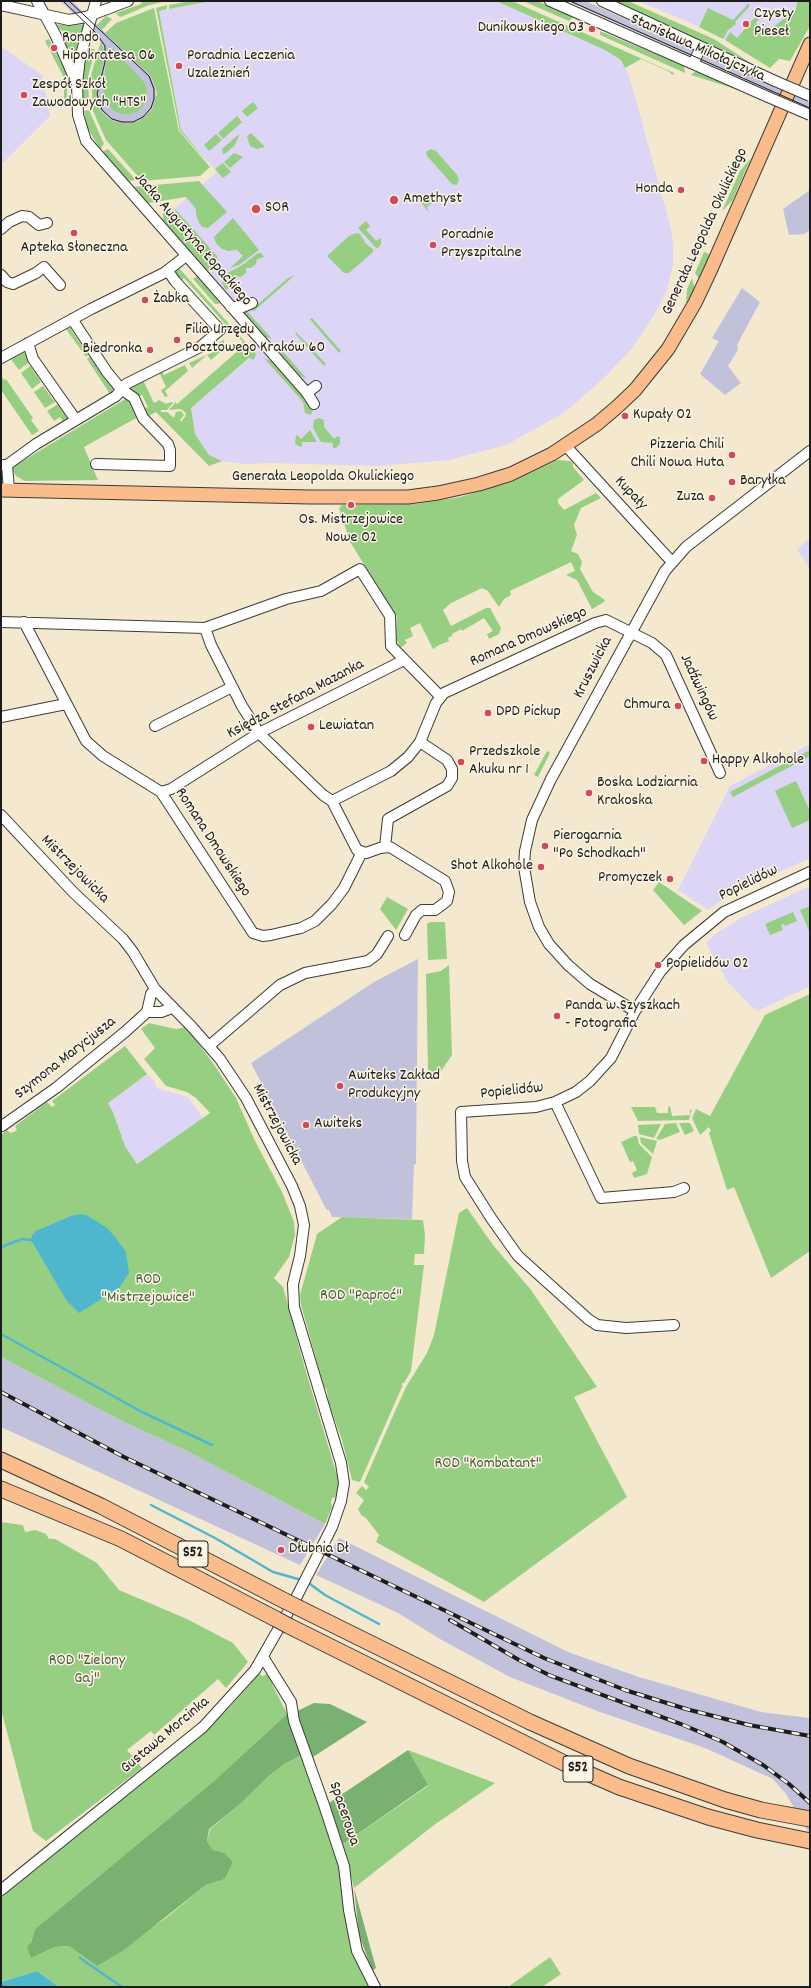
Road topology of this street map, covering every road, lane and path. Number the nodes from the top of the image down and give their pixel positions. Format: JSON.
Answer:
{"nodes":[{"id":1,"x":37,"y":1,"type":"edge"},
{"id":2,"x":96,"y":1,"type":"edge"},
{"id":3,"x":128,"y":1,"type":"edge"},
{"id":4,"x":550,"y":1,"type":"edge"},
{"id":5,"x":602,"y":1,"type":"edge"},
{"id":6,"x":1,"y":5,"type":"edge"},
{"id":7,"x":45,"y":15,"type":"junction"},
{"id":8,"x":92,"y":15,"type":"junction"},
{"id":9,"x":810,"y":44,"type":"edge"},
{"id":10,"x":701,"y":47,"type":"junction"},
{"id":11,"x":693,"y":64,"type":"junction"},
{"id":12,"x":77,"y":84,"type":"junction"},
{"id":13,"x":810,"y":96,"type":"edge"},
{"id":14,"x":810,"y":115,"type":"edge"},
{"id":15,"x":47,"y":223,"type":"dead end"},
{"id":16,"x":1,"y":229,"type":"edge"},
{"id":17,"x":186,"y":256,"type":"junction"},
{"id":18,"x":168,"y":271,"type":"junction"},
{"id":19,"x":1,"y":275,"type":"edge"},
{"id":20,"x":60,"y":285,"type":"dead end"},
{"id":21,"x":252,"y":303,"type":"dead end"},
{"id":22,"x":231,"y":308,"type":"junction"},
{"id":23,"x":72,"y":319,"type":"junction"},
{"id":24,"x":28,"y":343,"type":"junction"},
{"id":25,"x":1,"y":358,"type":"edge"},
{"id":26,"x":316,"y":386,"type":"dead end"},
{"id":27,"x":121,"y":389,"type":"junction"},
{"id":28,"x":307,"y":393,"type":"junction"},
{"id":29,"x":314,"y":404,"type":"dead end"},
{"id":30,"x":76,"y":420,"type":"junction"},
{"id":31,"x":566,"y":446,"type":"junction"},
{"id":32,"x":810,"y":451,"type":"edge"},
{"id":33,"x":96,"y":464,"type":"dead end"},
{"id":34,"x":4,"y":465,"type":"edge"},
{"id":35,"x":5,"y":490,"type":"edge"},
{"id":36,"x":672,"y":562,"type":"junction"},
{"id":37,"x":1,"y":622,"type":"edge"},
{"id":38,"x":24,"y":622,"type":"junction"},
{"id":39,"x":205,"y":628,"type":"junction"},
{"id":40,"x":630,"y":632,"type":"junction"},
{"id":41,"x":404,"y":660,"type":"junction"},
{"id":42,"x":232,"y":687,"type":"junction"},
{"id":43,"x":440,"y":696,"type":"junction"},
{"id":44,"x":66,"y":704,"type":"junction"},
{"id":45,"x":1,"y":717,"type":"edge"},
{"id":46,"x":155,"y":726,"type":"dead end"},
{"id":47,"x":259,"y":732,"type":"junction"},
{"id":48,"x":420,"y":742,"type":"junction"},
{"id":49,"x":720,"y":773,"type":"dead end"},
{"id":50,"x":161,"y":792,"type":"junction"},
{"id":51,"x":332,"y":801,"type":"junction"},
{"id":52,"x":1,"y":815,"type":"edge"},
{"id":53,"x":385,"y":847,"type":"junction"},
{"id":54,"x":362,"y":852,"type":"junction"},
{"id":55,"x":810,"y":872,"type":"edge"},
{"id":56,"x":405,"y":935,"type":"dead end"},
{"id":57,"x":388,"y":936,"type":"dead end"},
{"id":58,"x":155,"y":989,"type":"junction"},
{"id":59,"x":172,"y":1008,"type":"junction"},
{"id":60,"x":635,"y":1011,"type":"junction"},
{"id":61,"x":146,"y":1012,"type":"junction"},
{"id":62,"x":209,"y":1046,"type":"junction"},
{"id":63,"x":555,"y":1102,"type":"junction"},
{"id":64,"x":2,"y":1126,"type":"dead end"},
{"id":65,"x":684,"y":1188,"type":"dead end"},
{"id":66,"x":674,"y":1325,"type":"dead end"},
{"id":67,"x":1,"y":1460,"type":"edge"},
{"id":68,"x":1,"y":1489,"type":"edge"},
{"id":69,"x":332,"y":1527,"type":"joint"},
{"id":70,"x":263,"y":1657,"type":"junction"},
{"id":71,"x":810,"y":1819,"type":"edge"},
{"id":72,"x":808,"y":1840,"type":"edge"},
{"id":73,"x":1,"y":1890,"type":"edge"},
{"id":74,"x":375,"y":1987,"type":"edge"}],
"edges":[{"from":1,"to":7,"type":"street","name":"Jacka Augustyna Łopackiego"},
{"from":2,"to":8,"type":"street","name":"Jacka Augustyna Łopackiego"},
{"from":3,"to":8,"type":"street"},
{"from":4,"to":11,"type":"street","name":"Stanisława Mikołajczyka"},
{"from":5,"to":10,"type":"street","name":"Stanisława Mikołajczyka"},
{"from":6,"to":7,"type":"street"},
{"from":7,"to":8,"type":"street"},
{"from":7,"to":12,"type":"street","name":"Jacka Augustyna Łopackiego"},
{"from":8,"to":12,"type":"street","name":"Jacka Augustyna Łopackiego"},
{"from":9,"to":31,"type":"main road","name":"Generała Leopolda Okulickiego"},
{"from":10,"to":11,"type":"street"},
{"from":10,"to":13,"type":"street","name":"Stanisława Mikołajczyka","bridge":true},
{"from":11,"to":14,"type":"street","name":"Stanisława Mikołajczyka","bridge":true},
{"from":12,"to":17,"type":"street","name":"Jacka Augustyna Łopackiego"},
{"from":15,"to":16,"type":"street"},
{"from":17,"to":18,"type":"street"},
{"from":17,"to":22,"type":"street","name":"Jacka Augustyna Łopackiego"},
{"from":18,"to":23,"type":"street"},
{"from":18,"to":27,"type":"street"},
{"from":19,"to":20,"type":"street"},
{"from":21,"to":22,"type":"street"},
{"from":22,"to":28,"type":"street","name":"Jacka Augustyna Łopackiego"},
{"from":23,"to":24,"type":"street"},
{"from":23,"to":27,"type":"street"},
{"from":24,"to":25,"type":"street"},
{"from":24,"to":30,"type":"street"},
{"from":26,"to":28,"type":"street"},
{"from":27,"to":30,"type":"street"},
{"from":27,"to":33,"type":"street"},
{"from":28,"to":29,"type":"street","name":"Jacka Augustyna Łopackiego"},
{"from":30,"to":34,"type":"street"},
{"from":31,"to":35,"type":"main road","name":"Generała Leopolda Okulickiego"},
{"from":31,"to":36,"type":"street","name":"Kupały"},
{"from":32,"to":36,"type":"street","name":"Kruszwicka"},
{"from":34,"to":35,"type":"street"},
{"from":36,"to":40,"type":"street","name":"Kruszwicka"},
{"from":37,"to":38,"type":"street"},
{"from":38,"to":39,"type":"street"},
{"from":38,"to":44,"type":"street","name":"Romana Dmowskiego"},
{"from":39,"to":41,"type":"street"},
{"from":39,"to":42,"type":"street"},
{"from":40,"to":43,"type":"street","name":"Romana Dmowskiego"},
{"from":40,"to":49,"type":"street","name":"Jadźwingów"},
{"from":40,"to":60,"type":"street","name":"Kruszwicka"},
{"from":41,"to":43,"type":"street"},
{"from":41,"to":47,"type":"street","name":"Księdza Stefana Mazanka"},
{"from":42,"to":46,"type":"street"},
{"from":42,"to":47,"type":"street"},
{"from":43,"to":48,"type":"street"},
{"from":44,"to":45,"type":"street"},
{"from":44,"to":50,"type":"street","name":"Romana Dmowskiego"},
{"from":47,"to":50,"type":"street","name":"Księdza Stefana Mazanka"},
{"from":47,"to":51,"type":"street"},
{"from":48,"to":51,"type":"street"},
{"from":48,"to":53,"type":"street"},
{"from":50,"to":54,"type":"street","name":"Romana Dmowskiego"},
{"from":51,"to":54,"type":"street"},
{"from":52,"to":58,"type":"street","name":"Mistrzejowicka"},
{"from":53,"to":54,"type":"street"},
{"from":53,"to":56,"type":"street"},
{"from":55,"to":60,"type":"street","name":"Popielidów"},
{"from":57,"to":62,"type":"street"},
{"from":58,"to":59,"type":"street","name":"Mistrzejowicka"},
{"from":58,"to":61,"type":"street"},
{"from":59,"to":61,"type":"street"},
{"from":59,"to":62,"type":"street","name":"Mistrzejowicka"},
{"from":60,"to":63,"type":"street","name":"Popielidów"},
{"from":61,"to":64,"type":"street","name":"Szymona Marycjusza"},
{"from":62,"to":69,"type":"street","name":"Mistrzejowicka"},
{"from":63,"to":65,"type":"street"},
{"from":63,"to":66,"type":"street","name":"Popielidów"},
{"from":67,"to":71,"type":"highway","number":"S52","bridge":true},
{"from":68,"to":72,"type":"highway","number":"S52","bridge":true},
{"from":69,"to":70,"type":"street","name":"Gustawa Morcinka"},
{"from":70,"to":73,"type":"street","name":"Gustawa Morcinka"},
{"from":70,"to":74,"type":"street","name":"Spacerowa"}]}
